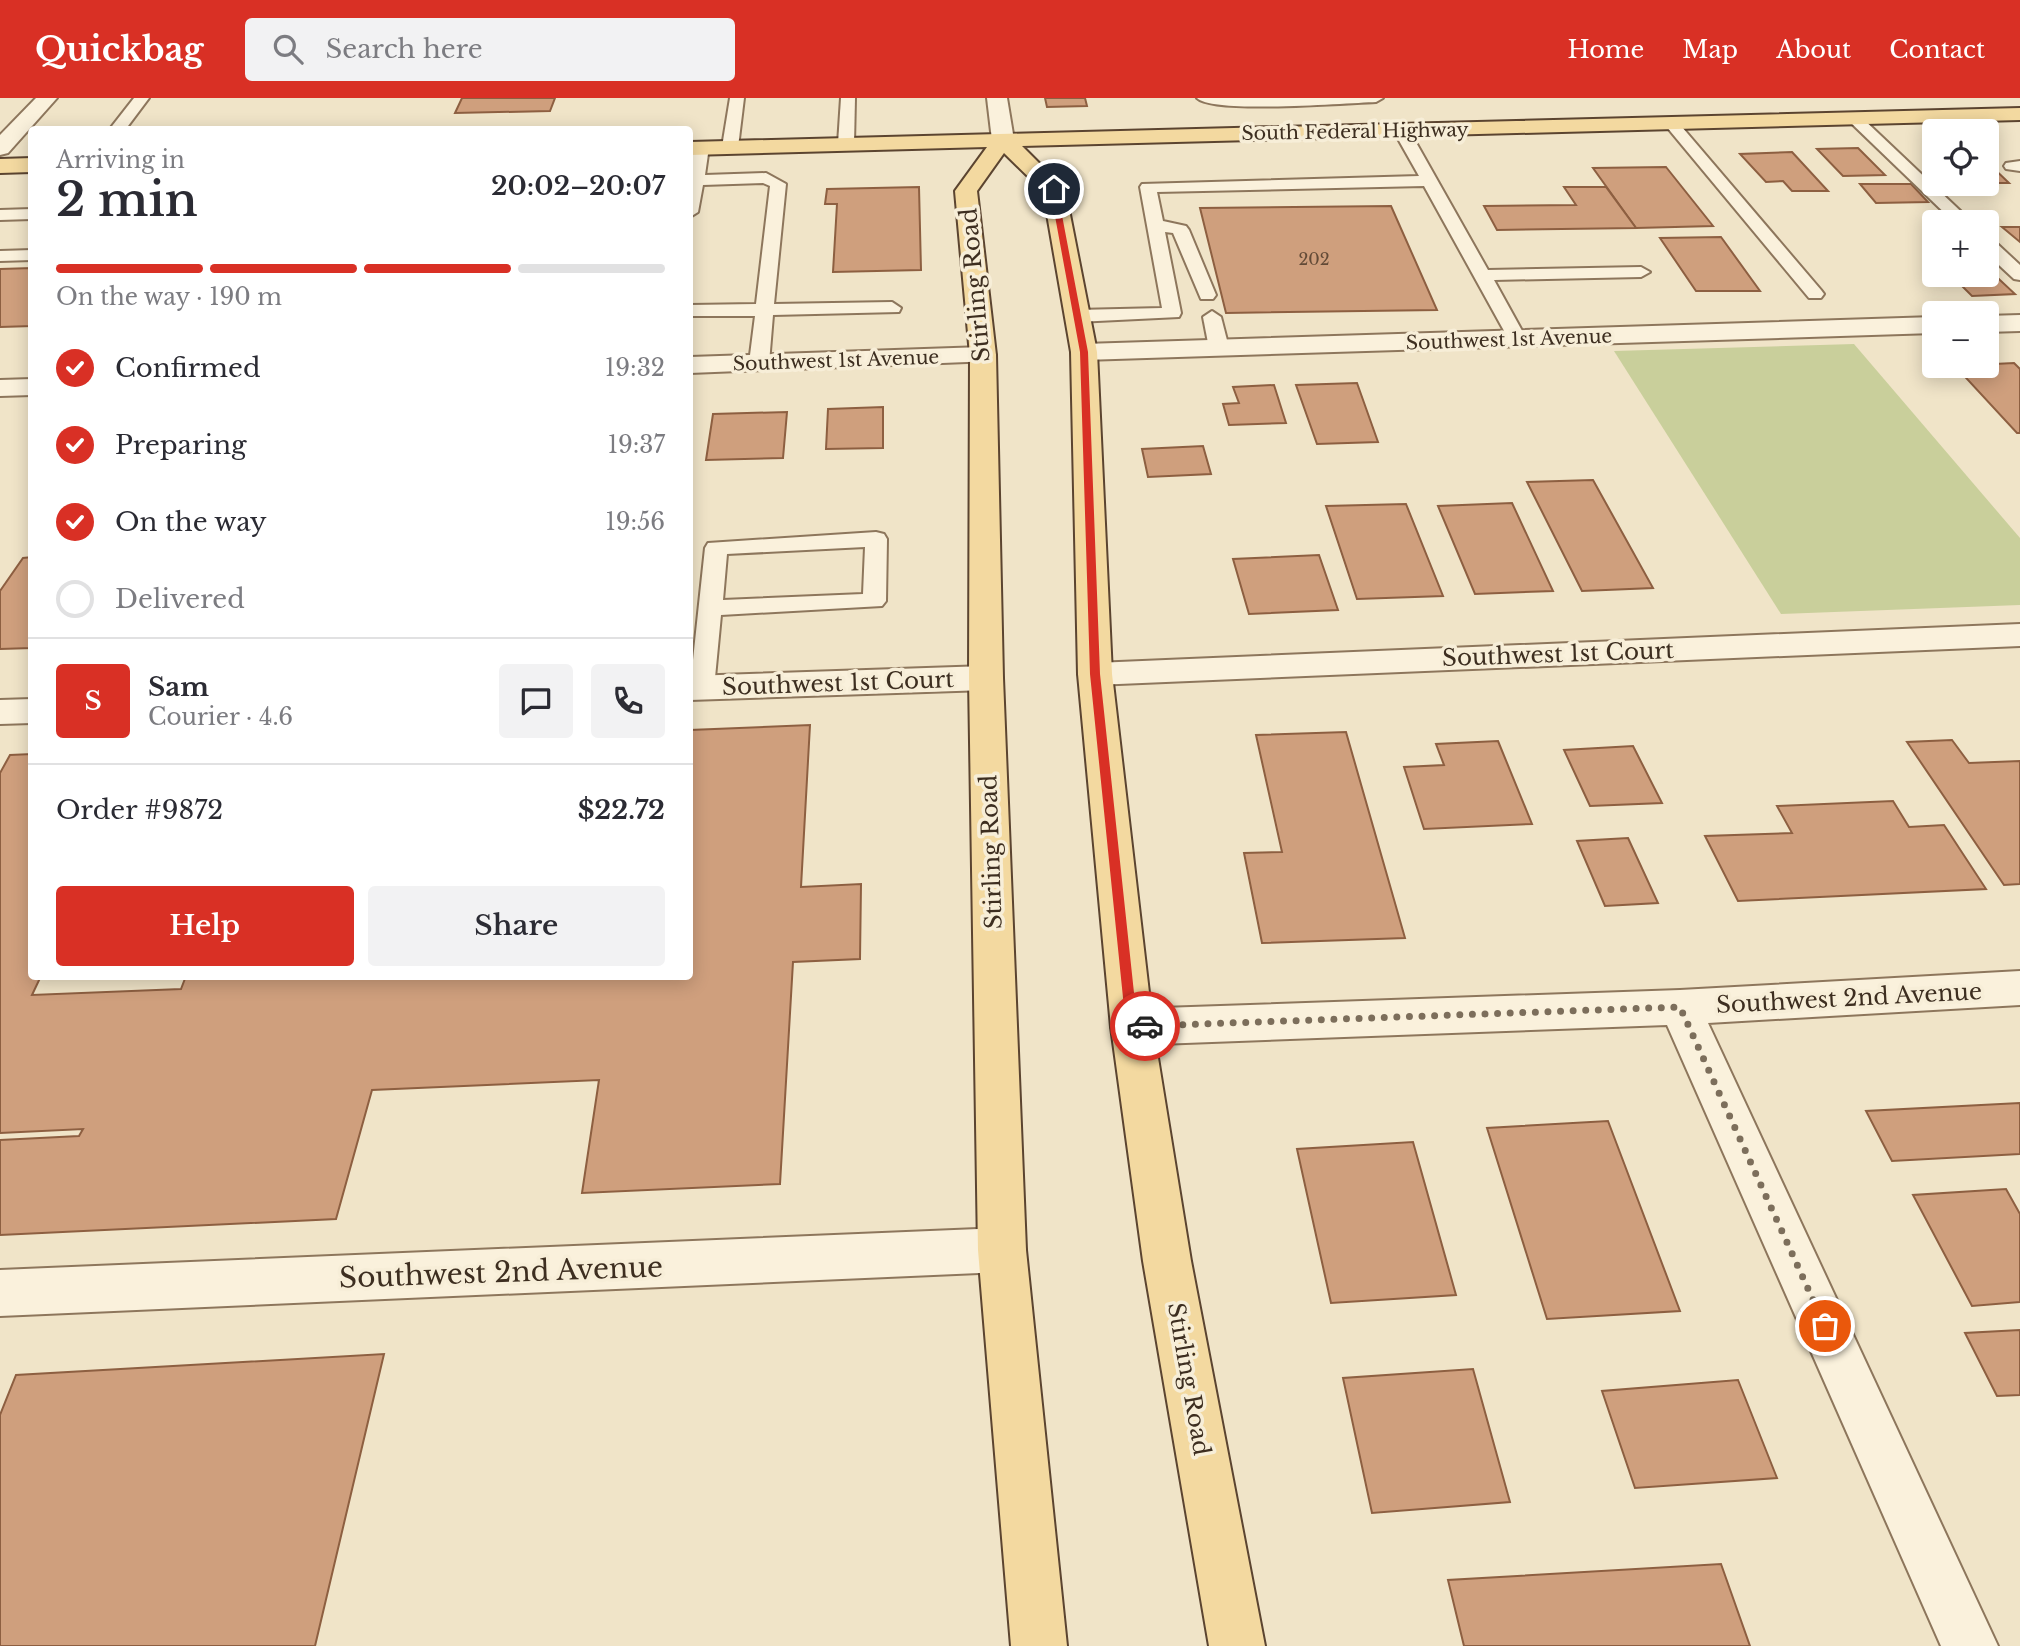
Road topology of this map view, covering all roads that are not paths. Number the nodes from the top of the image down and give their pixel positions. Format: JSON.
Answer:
{"nodes":[{"id":1,"x":47,"y":98,"type":"edge"},
{"id":2,"x":142,"y":98,"type":"edge"},
{"id":3,"x":737,"y":98,"type":"edge"},
{"id":4,"x":848,"y":98,"type":"edge"},
{"id":5,"x":997,"y":98,"type":"edge"},
{"id":6,"x":1204,"y":98,"type":"edge"},
{"id":7,"x":1376,"y":98,"type":"edge"},
{"id":8,"x":2020,"y":114,"type":"edge"},
{"id":9,"x":1854,"y":118,"type":"junction"},
{"id":10,"x":1671,"y":123,"type":"junction"},
{"id":11,"x":119,"y":126,"type":"edge"},
{"id":12,"x":1401,"y":130,"type":"junction"},
{"id":13,"x":1003,"y":140,"type":"junction"},
{"id":14,"x":846,"y":144,"type":"junction"},
{"id":15,"x":730,"y":147,"type":"junction"},
{"id":16,"x":0,"y":148,"type":"edge"},
{"id":17,"x":695,"y":148,"type":"edge"},
{"id":18,"x":28,"y":165,"type":"edge"},
{"id":19,"x":0,"y":166,"type":"edge"},
{"id":20,"x":696,"y":180,"type":"junction"},
{"id":21,"x":1430,"y":181,"type":"junction"},
{"id":22,"x":693,"y":196,"type":"edge"},
{"id":23,"x":1951,"y":210,"type":"edge"},
{"id":24,"x":28,"y":214,"type":"edge"},
{"id":25,"x":0,"y":215,"type":"edge"},
{"id":26,"x":1155,"y":224,"type":"junction"},
{"id":27,"x":28,"y":255,"type":"edge"},
{"id":28,"x":1999,"y":255,"type":"edge"},
{"id":29,"x":0,"y":256,"type":"edge"},
{"id":30,"x":1641,"y":272,"type":"dead end"},
{"id":31,"x":1482,"y":275,"type":"junction"},
{"id":32,"x":2020,"y":275,"type":"edge"},
{"id":33,"x":1815,"y":294,"type":"dead end"},
{"id":34,"x":1207,"y":295,"type":"dead end"},
{"id":35,"x":892,"y":308,"type":"dead end"},
{"id":36,"x":693,"y":311,"type":"edge"},
{"id":37,"x":764,"y":312,"type":"junction"},
{"id":38,"x":1077,"y":316,"type":"junction"},
{"id":39,"x":1212,"y":317,"type":"dead end"},
{"id":40,"x":2020,"y":323,"type":"edge"},
{"id":41,"x":1999,"y":324,"type":"edge"},
{"id":42,"x":1922,"y":325,"type":"edge"},
{"id":43,"x":1517,"y":338,"type":"junction"},
{"id":44,"x":1219,"y":348,"type":"junction"},
{"id":45,"x":1084,"y":352,"type":"junction"},
{"id":46,"x":983,"y":355,"type":"junction"},
{"id":47,"x":759,"y":363,"type":"junction"},
{"id":48,"x":693,"y":365,"type":"edge"},
{"id":49,"x":28,"y":387,"type":"edge"},
{"id":50,"x":0,"y":388,"type":"edge"},
{"id":51,"x":710,"y":608,"type":"junction"},
{"id":52,"x":2020,"y":635,"type":"edge"},
{"id":53,"x":1095,"y":674,"type":"junction"},
{"id":54,"x":986,"y":678,"type":"junction"},
{"id":55,"x":696,"y":688,"type":"edge"},
{"id":56,"x":28,"y":711,"type":"edge"},
{"id":57,"x":0,"y":712,"type":"edge"},
{"id":58,"x":2020,"y":988,"type":"edge"},
{"id":59,"x":1680,"y":1007,"type":"junction"},
{"id":60,"x":1132,"y":1027,"type":"junction"},
{"id":61,"x":1002,"y":1250,"type":"junction"},
{"id":62,"x":0,"y":1293,"type":"edge"},
{"id":63,"x":1039,"y":1646,"type":"edge"},
{"id":64,"x":1237,"y":1646,"type":"edge"},
{"id":65,"x":1970,"y":1646,"type":"edge"}],
"edges":[{"from":1,"to":16,"type":"street"},
{"from":2,"to":11,"type":"lane"},
{"from":3,"to":15,"type":"lane"},
{"from":4,"to":14,"type":"lane"},
{"from":5,"to":13,"type":"street"},
{"from":6,"to":7,"type":"lane"},
{"from":8,"to":9,"type":"main road","name":"South Federal Highway"},
{"from":9,"to":10,"type":"main road","name":"South Federal Highway"},
{"from":9,"to":23,"type":"lane"},
{"from":10,"to":12,"type":"main road","name":"South Federal Highway"},
{"from":10,"to":33,"type":"lane"},
{"from":12,"to":13,"type":"main road","name":"South Federal Highway"},
{"from":12,"to":21,"type":"lane"},
{"from":13,"to":14,"type":"main road","name":"South Federal Highway"},
{"from":13,"to":38,"type":"main road","name":"Stirling Road"},
{"from":13,"to":46,"type":"main road","name":"Stirling Road"},
{"from":14,"to":15,"type":"main road","name":"South Federal Highway"},
{"from":15,"to":17,"type":"main road","name":"South Federal Highway"},
{"from":17,"to":20,"type":"lane"},
{"from":18,"to":19,"type":"main road"},
{"from":20,"to":22,"type":"lane"},
{"from":20,"to":37,"type":"lane"},
{"from":21,"to":26,"type":"lane"},
{"from":21,"to":31,"type":"lane"},
{"from":24,"to":25,"type":"lane"},
{"from":26,"to":34,"type":"lane"},
{"from":26,"to":38,"type":"lane"},
{"from":27,"to":29,"type":"lane"},
{"from":28,"to":32,"type":"lane"},
{"from":30,"to":31,"type":"lane"},
{"from":31,"to":43,"type":"lane"},
{"from":35,"to":37,"type":"lane"},
{"from":36,"to":37,"type":"lane"},
{"from":37,"to":47,"type":"lane"},
{"from":38,"to":45,"type":"main road","name":"Stirling Road"},
{"from":39,"to":44,"type":"lane"},
{"from":40,"to":41,"type":"street"},
{"from":42,"to":43,"type":"street","name":"Southwest 1st Avenue"},
{"from":43,"to":44,"type":"street","name":"Southwest 1st Avenue"},
{"from":44,"to":45,"type":"street","name":"Southwest 1st Avenue"},
{"from":45,"to":53,"type":"main road","name":"Stirling Road"},
{"from":46,"to":47,"type":"street","name":"Southwest 1st Avenue"},
{"from":46,"to":54,"type":"main road","name":"Stirling Road"},
{"from":47,"to":48,"type":"street","name":"Southwest 1st Avenue"},
{"from":49,"to":50,"type":"street"},
{"from":51,"to":51,"type":"lane"},
{"from":51,"to":55,"type":"lane"},
{"from":52,"to":53,"type":"street","name":"Southwest 1st Court"},
{"from":53,"to":60,"type":"main road","name":"Stirling Road"},
{"from":54,"to":55,"type":"street","name":"Southwest 1st Court"},
{"from":54,"to":61,"type":"main road","name":"Stirling Road"},
{"from":56,"to":57,"type":"street"},
{"from":58,"to":59,"type":"street","name":"Southwest 2nd Avenue"},
{"from":59,"to":60,"type":"street","name":"Southwest 2nd Avenue"},
{"from":59,"to":65,"type":"street"},
{"from":60,"to":64,"type":"main road","name":"Stirling Road"},
{"from":61,"to":62,"type":"street","name":"Southwest 2nd Avenue"},
{"from":61,"to":63,"type":"main road","name":"Stirling Road"}]}
